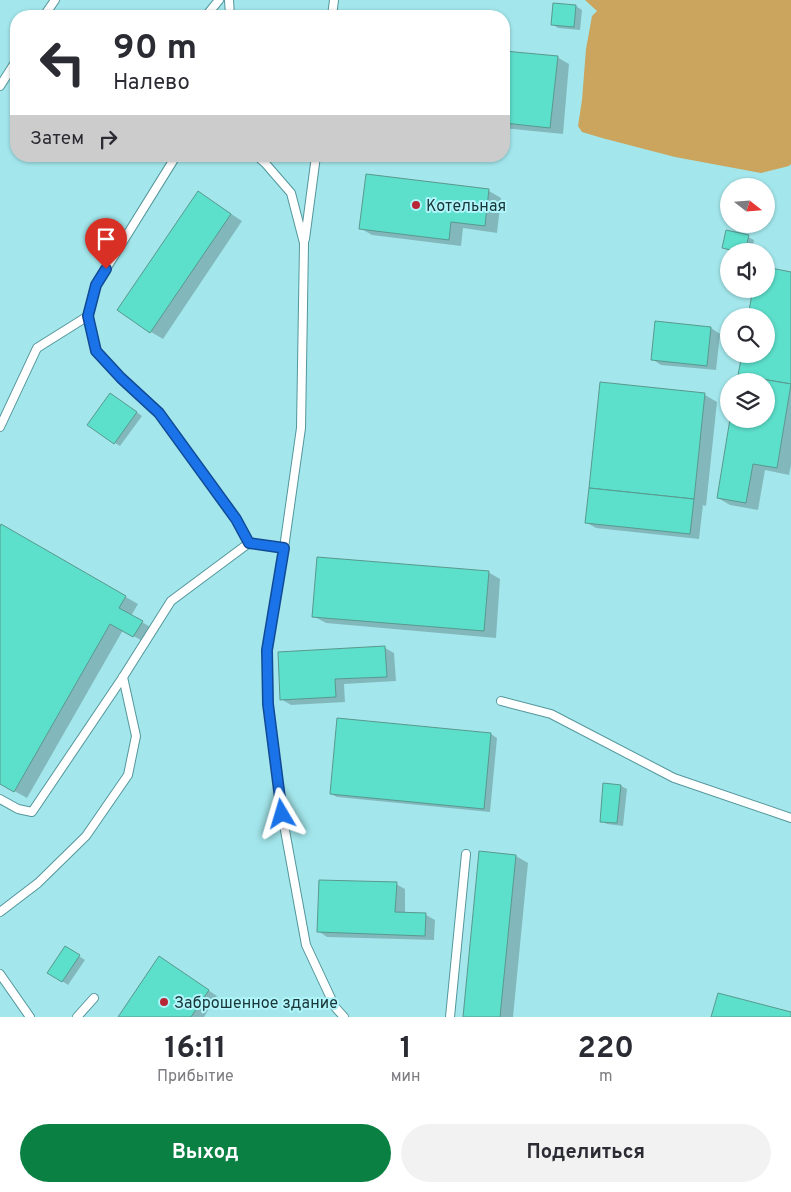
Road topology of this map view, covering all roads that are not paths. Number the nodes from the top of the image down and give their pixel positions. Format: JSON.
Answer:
{"nodes":[{"id":1,"x":10,"y":70,"type":"edge"},
{"id":2,"x":0,"y":86,"type":"edge"},
{"id":3,"x":172,"y":162,"type":"edge"},
{"id":4,"x":264,"y":162,"type":"edge"},
{"id":5,"x":315,"y":162,"type":"edge"},
{"id":6,"x":304,"y":243,"type":"junction"},
{"id":7,"x":88,"y":316,"type":"junction"},
{"id":8,"x":0,"y":427,"type":"edge"},
{"id":9,"x":249,"y":543,"type":"junction"},
{"id":10,"x":284,"y":548,"type":"junction"},
{"id":11,"x":123,"y":677,"type":"junction"},
{"id":12,"x":501,"y":701,"type":"dead end"},
{"id":13,"x":0,"y":799,"type":"edge"},
{"id":14,"x":791,"y":818,"type":"edge"},
{"id":15,"x":466,"y":854,"type":"dead end"},
{"id":16,"x":0,"y":912,"type":"edge"},
{"id":17,"x":0,"y":974,"type":"edge"},
{"id":18,"x":94,"y":998,"type":"dead end"},
{"id":19,"x":30,"y":1017,"type":"edge"},
{"id":20,"x":77,"y":1017,"type":"edge"},
{"id":21,"x":344,"y":1017,"type":"edge"},
{"id":22,"x":450,"y":1017,"type":"edge"}],
"edges":[{"from":1,"to":2,"type":"lane"},
{"from":3,"to":7,"type":"lane"},
{"from":4,"to":6,"type":"lane"},
{"from":5,"to":6,"type":"lane"},
{"from":6,"to":10,"type":"lane"},
{"from":7,"to":8,"type":"lane"},
{"from":7,"to":9,"type":"lane"},
{"from":9,"to":10,"type":"lane"},
{"from":9,"to":11,"type":"lane"},
{"from":10,"to":21,"type":"lane"},
{"from":11,"to":13,"type":"lane"},
{"from":11,"to":16,"type":"lane"},
{"from":12,"to":14,"type":"lane"},
{"from":15,"to":22,"type":"lane"},
{"from":17,"to":19,"type":"lane"},
{"from":18,"to":20,"type":"lane"}]}
